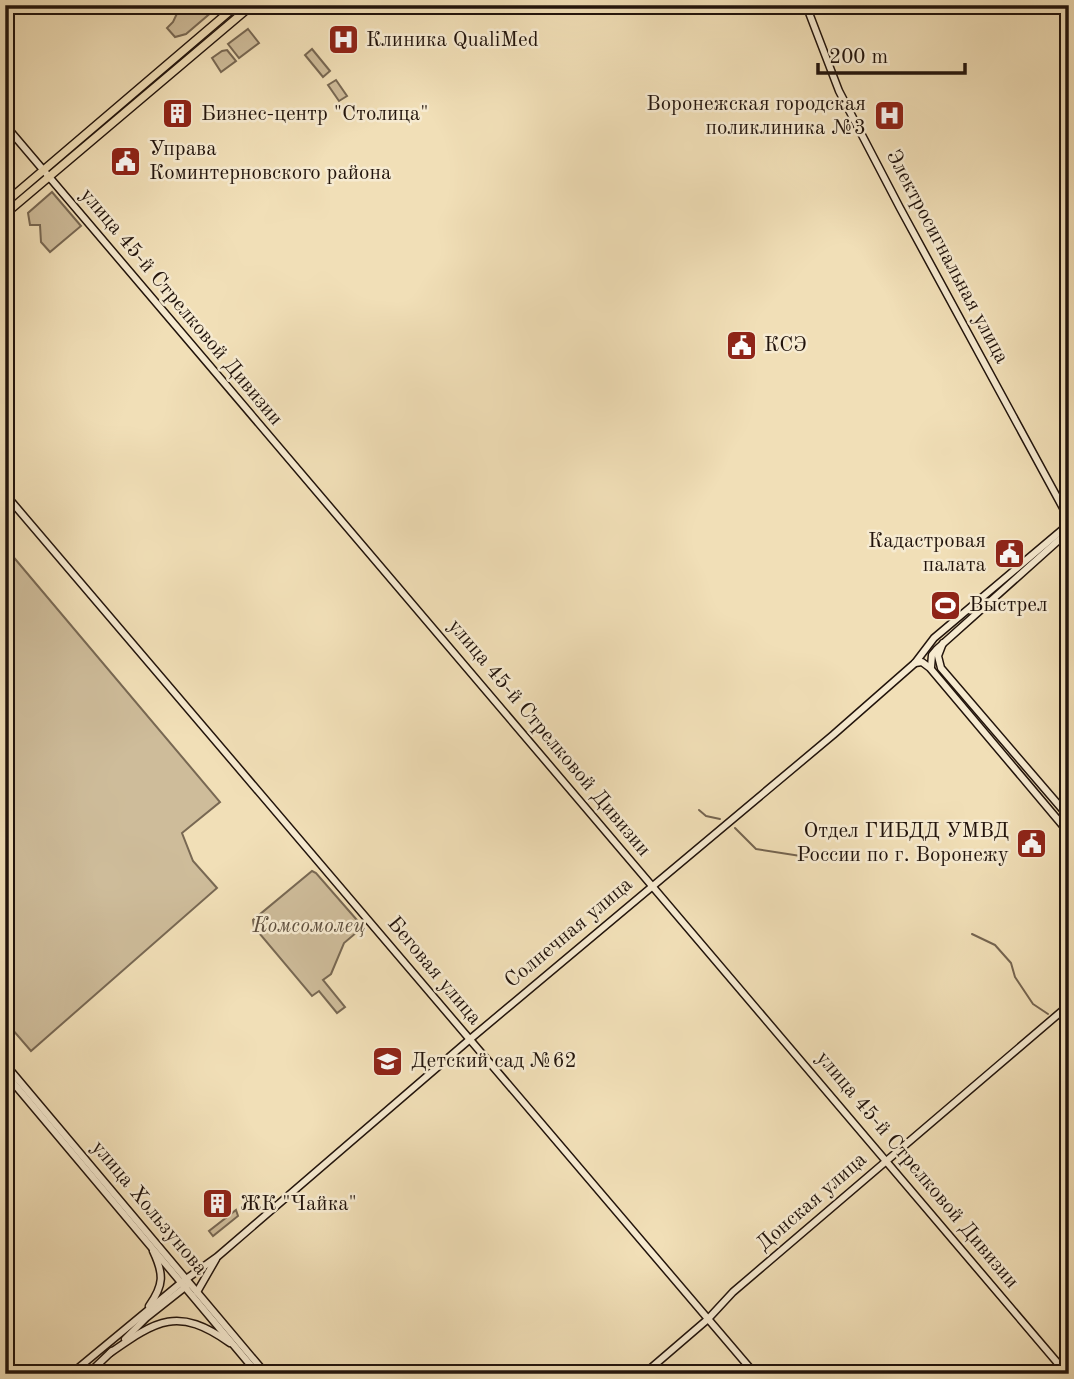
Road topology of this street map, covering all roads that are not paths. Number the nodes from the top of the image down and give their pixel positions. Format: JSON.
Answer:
{"nodes":[{"id":1,"x":252,"y":5,"type":"edge"},
{"id":2,"x":806,"y":5,"type":"edge"},
{"id":3,"x":237,"y":6,"type":"edge"},
{"id":4,"x":242,"y":14,"type":"junction"},
{"id":5,"x":5,"y":125,"type":"edge"},
{"id":6,"x":43,"y":170,"type":"junction"},
{"id":7,"x":48,"y":177,"type":"junction"},
{"id":8,"x":5,"y":203,"type":"edge"},
{"id":9,"x":5,"y":214,"type":"edge"},
{"id":10,"x":5,"y":494,"type":"edge"},
{"id":11,"x":1069,"y":521,"type":"edge"},
{"id":12,"x":1069,"y":531,"type":"edge"},
{"id":13,"x":943,"y":643,"type":"junction"},
{"id":14,"x":915,"y":663,"type":"junction"},
{"id":15,"x":933,"y":671,"type":"junction"},
{"id":16,"x":1069,"y":817,"type":"edge"},
{"id":17,"x":1069,"y":833,"type":"edge"},
{"id":18,"x":652,"y":886,"type":"junction"},
{"id":19,"x":1069,"y":1005,"type":"edge"},
{"id":20,"x":470,"y":1040,"type":"junction"},
{"id":21,"x":5,"y":1064,"type":"edge"},
{"id":22,"x":5,"y":1073,"type":"edge"},
{"id":23,"x":29,"y":1096,"type":"junction"},
{"id":24,"x":886,"y":1161,"type":"junction"},
{"id":25,"x":147,"y":1240,"type":"junction"},
{"id":26,"x":217,"y":1257,"type":"junction"},
{"id":27,"x":186,"y":1283,"type":"junction"},
{"id":28,"x":196,"y":1295,"type":"junction"},
{"id":29,"x":143,"y":1314,"type":"junction"},
{"id":30,"x":709,"y":1319,"type":"junction"},
{"id":31,"x":110,"y":1353,"type":"junction"},
{"id":32,"x":247,"y":1360,"type":"junction"},
{"id":33,"x":71,"y":1374,"type":"edge"},
{"id":34,"x":88,"y":1374,"type":"edge"},
{"id":35,"x":258,"y":1374,"type":"edge"},
{"id":36,"x":266,"y":1374,"type":"edge"},
{"id":37,"x":644,"y":1374,"type":"edge"},
{"id":38,"x":755,"y":1374,"type":"edge"},
{"id":39,"x":1067,"y":1374,"type":"edge"}],
"edges":[{"from":1,"to":4,"type":"main road"},
{"from":2,"to":11,"type":"main road","name":"Электросигнальная улица"},
{"from":3,"to":4,"type":"main road"},
{"from":3,"to":6,"type":"main road"},
{"from":4,"to":7,"type":"main road"},
{"from":5,"to":6,"type":"main road","name":"улица 45-й Стрелковой Дивизии"},
{"from":6,"to":7,"type":"main road","name":"улица 45-й Стрелковой Дивизии"},
{"from":6,"to":8,"type":"main road"},
{"from":7,"to":9,"type":"main road"},
{"from":7,"to":18,"type":"main road","name":"улица 45-й Стрелковой Дивизии"},
{"from":10,"to":20,"type":"main road","name":"Беговая улица"},
{"from":11,"to":14,"type":"main road","name":"Солнечная улица"},
{"from":12,"to":13,"type":"main road"},
{"from":13,"to":15,"type":"main road"},
{"from":13,"to":16,"type":"main road"},
{"from":14,"to":15,"type":"main road"},
{"from":14,"to":18,"type":"main road","name":"Солнечная улица"},
{"from":15,"to":17,"type":"main road"},
{"from":18,"to":20,"type":"main road","name":"Солнечная улица"},
{"from":18,"to":24,"type":"main road","name":"улица 45-й Стрелковой Дивизии"},
{"from":19,"to":24,"type":"main road","name":"Донская улица"},
{"from":20,"to":26,"type":"main road","name":"Солнечная улица"},
{"from":20,"to":30,"type":"main road","name":"Беговая улица"},
{"from":21,"to":23,"type":"main road","name":"улица Хользунова"},
{"from":22,"to":23,"type":"main road","name":"улица Хользунова"},
{"from":23,"to":25,"type":"main road","name":"улица Хользунова"},
{"from":23,"to":27,"type":"main road","name":"улица Хользунова"},
{"from":24,"to":30,"type":"main road","name":"Донская улица"},
{"from":24,"to":39,"type":"main road","name":"улица 45-й Стрелковой Дивизии"},
{"from":25,"to":27,"type":"main road","name":"улица Хользунова"},
{"from":25,"to":29,"type":"main road"},
{"from":26,"to":27,"type":"main road","name":"Солнечная улица"},
{"from":26,"to":28,"type":"main road","name":"Солнечная улица"},
{"from":27,"to":28,"type":"main road","name":"улица Хользунова"},
{"from":27,"to":29,"type":"main road"},
{"from":27,"to":31,"type":"main road"},
{"from":28,"to":32,"type":"main road","name":"улица Хользунова"},
{"from":28,"to":36,"type":"main road","name":"улица Хользунова"},
{"from":29,"to":33,"type":"main road"},
{"from":30,"to":37,"type":"main road","name":"Донская улица"},
{"from":30,"to":38,"type":"main road","name":"Беговая улица"},
{"from":31,"to":32,"type":"main road"},
{"from":31,"to":34,"type":"main road"},
{"from":32,"to":35,"type":"main road","name":"улица Хользунова"}]}
